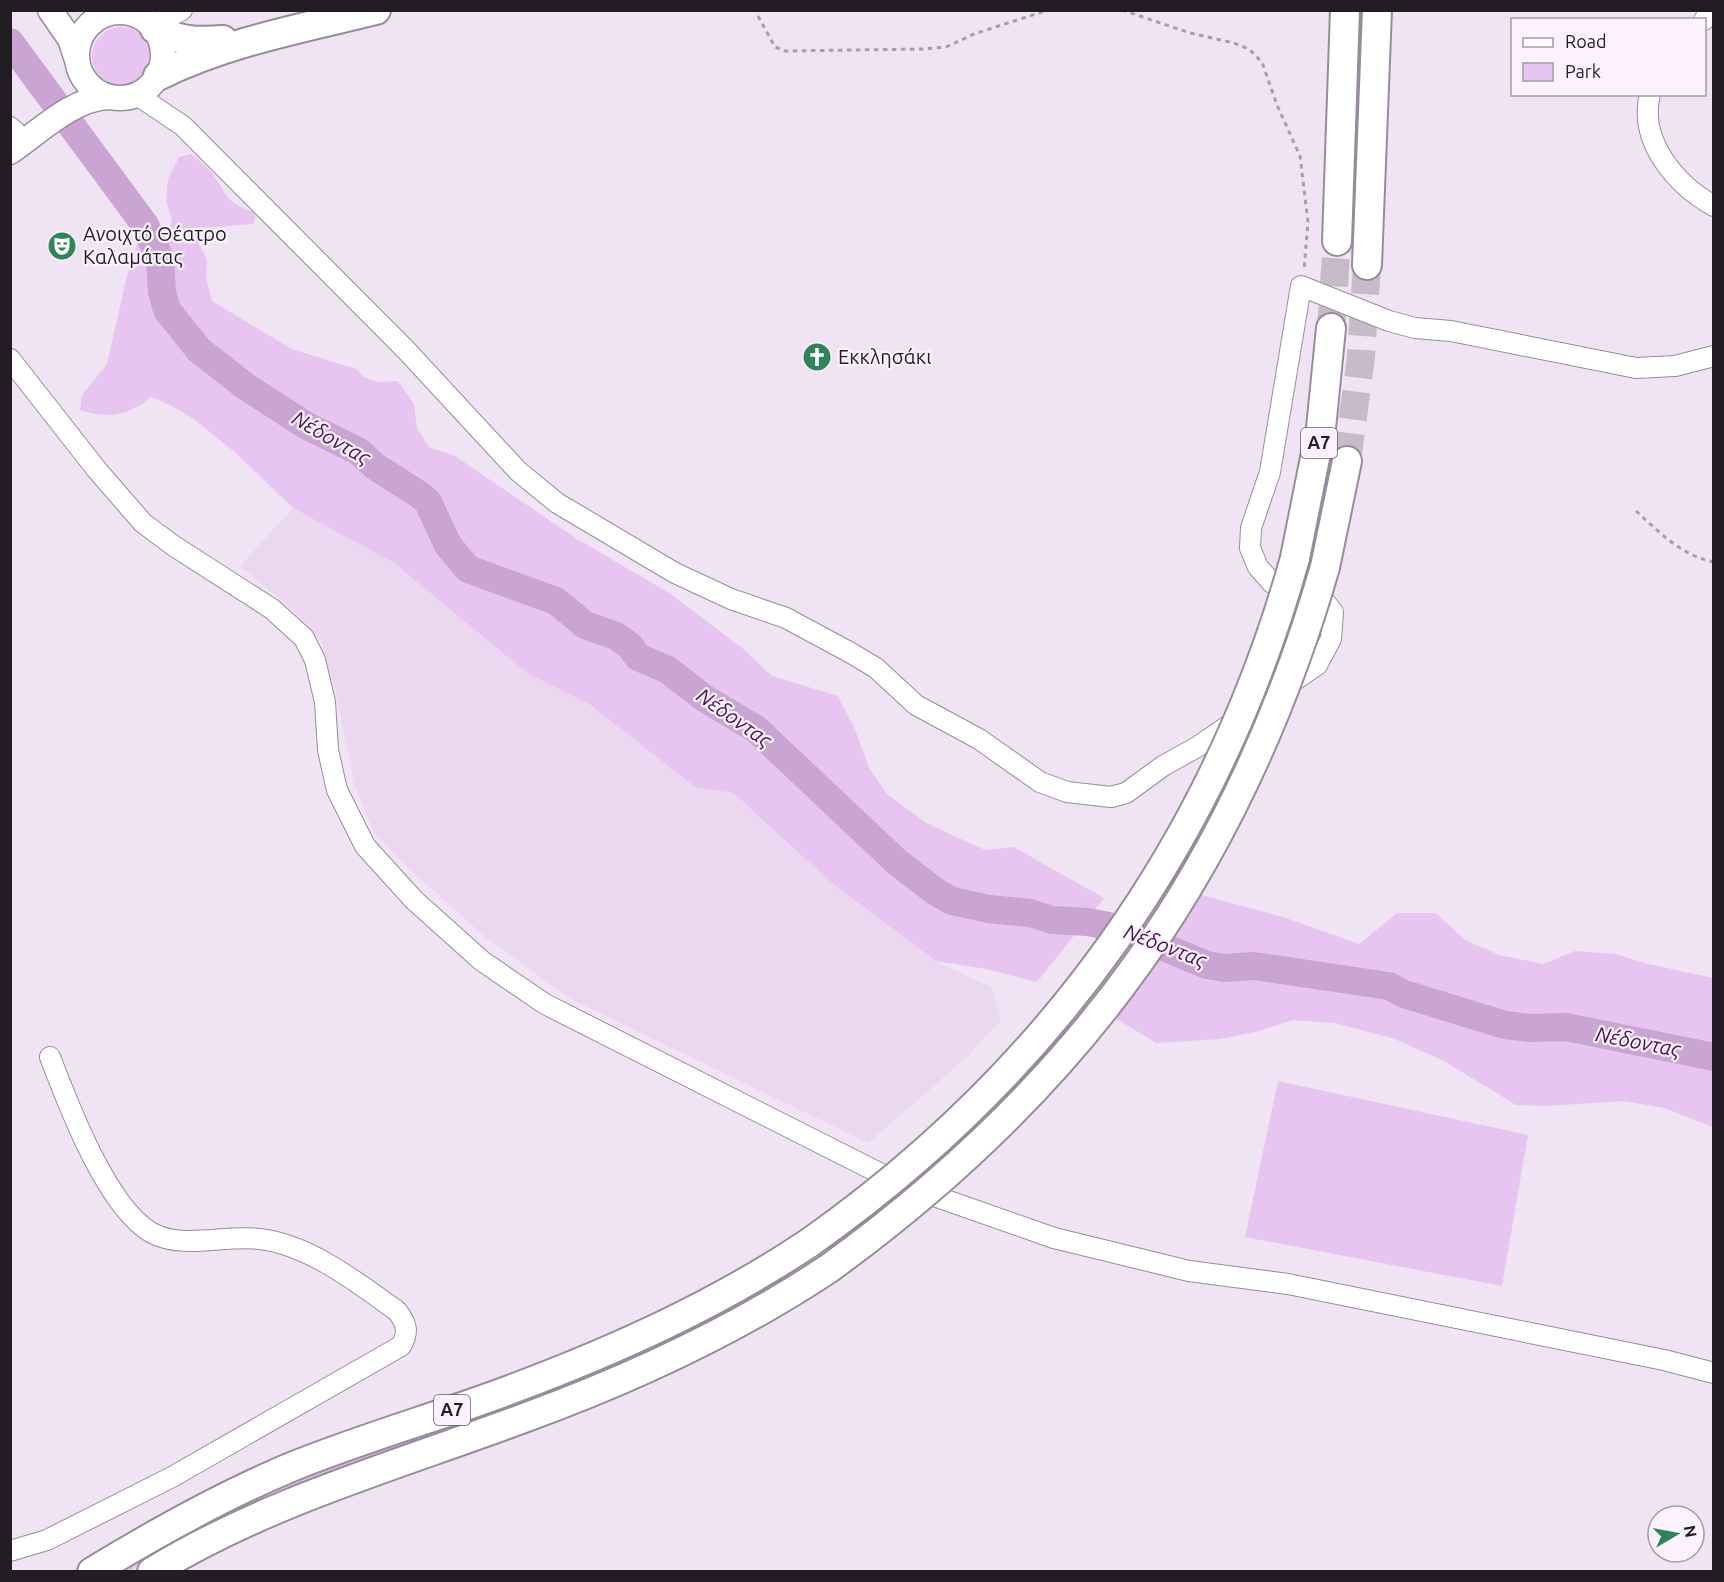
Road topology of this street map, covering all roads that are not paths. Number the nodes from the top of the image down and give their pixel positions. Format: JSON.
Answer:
{"nodes":[{"id":1,"x":50,"y":10,"type":"edge"},
{"id":2,"x":183,"y":10,"type":"edge"},
{"id":3,"x":376,"y":10,"type":"edge"},
{"id":4,"x":1345,"y":10,"type":"edge"},
{"id":5,"x":1377,"y":10,"type":"edge"},
{"id":6,"x":114,"y":11,"type":"edge"},
{"id":7,"x":153,"y":27,"type":"junction"},
{"id":8,"x":264,"y":37,"type":"junction"},
{"id":9,"x":157,"y":78,"type":"junction"},
{"id":10,"x":76,"y":82,"type":"junction"},
{"id":11,"x":137,"y":95,"type":"junction"},
{"id":12,"x":1650,"y":96,"type":"edge"},
{"id":13,"x":183,"y":126,"type":"junction"},
{"id":14,"x":12,"y":136,"type":"edge"},
{"id":15,"x":1707,"y":202,"type":"edge"},
{"id":16,"x":1713,"y":220,"type":"edge"},
{"id":17,"x":1337,"y":241,"type":"tunnel mouth"},
{"id":18,"x":1367,"y":265,"type":"tunnel mouth"},
{"id":19,"x":1331,"y":328,"type":"tunnel mouth"},
{"id":20,"x":1713,"y":356,"type":"edge"},
{"id":21,"x":10,"y":359,"type":"edge"},
{"id":22,"x":1347,"y":461,"type":"tunnel mouth"},
{"id":23,"x":50,"y":1057,"type":"dead end"},
{"id":24,"x":1713,"y":1373,"type":"edge"},
{"id":25,"x":10,"y":1551,"type":"edge"},
{"id":26,"x":92,"y":1572,"type":"edge"},
{"id":27,"x":152,"y":1572,"type":"edge"}],
"edges":[{"from":1,"to":10,"type":"main road"},
{"from":2,"to":7,"type":"street"},
{"from":3,"to":8,"type":"highway"},
{"from":4,"to":17,"type":"highway"},
{"from":5,"to":18,"type":"highway"},
{"from":6,"to":7,"type":"main road"},
{"from":6,"to":10,"type":"main road"},
{"from":7,"to":8,"type":"highway"},
{"from":7,"to":9,"type":"main road"},
{"from":8,"to":9,"type":"highway"},
{"from":9,"to":11,"type":"main road"},
{"from":9,"to":13,"type":"street"},
{"from":10,"to":11,"type":"main road"},
{"from":10,"to":14,"type":"main road"},
{"from":11,"to":13,"type":"street"},
{"from":12,"to":15,"type":"street"},
{"from":13,"to":20,"type":"street"},
{"from":15,"to":16,"type":"street"},
{"from":19,"to":26,"type":"highway","number":"Α7","bridge":true},
{"from":21,"to":24,"type":"street"},
{"from":22,"to":27,"type":"highway","number":"Α7","bridge":true},
{"from":23,"to":25,"type":"street"}]}
